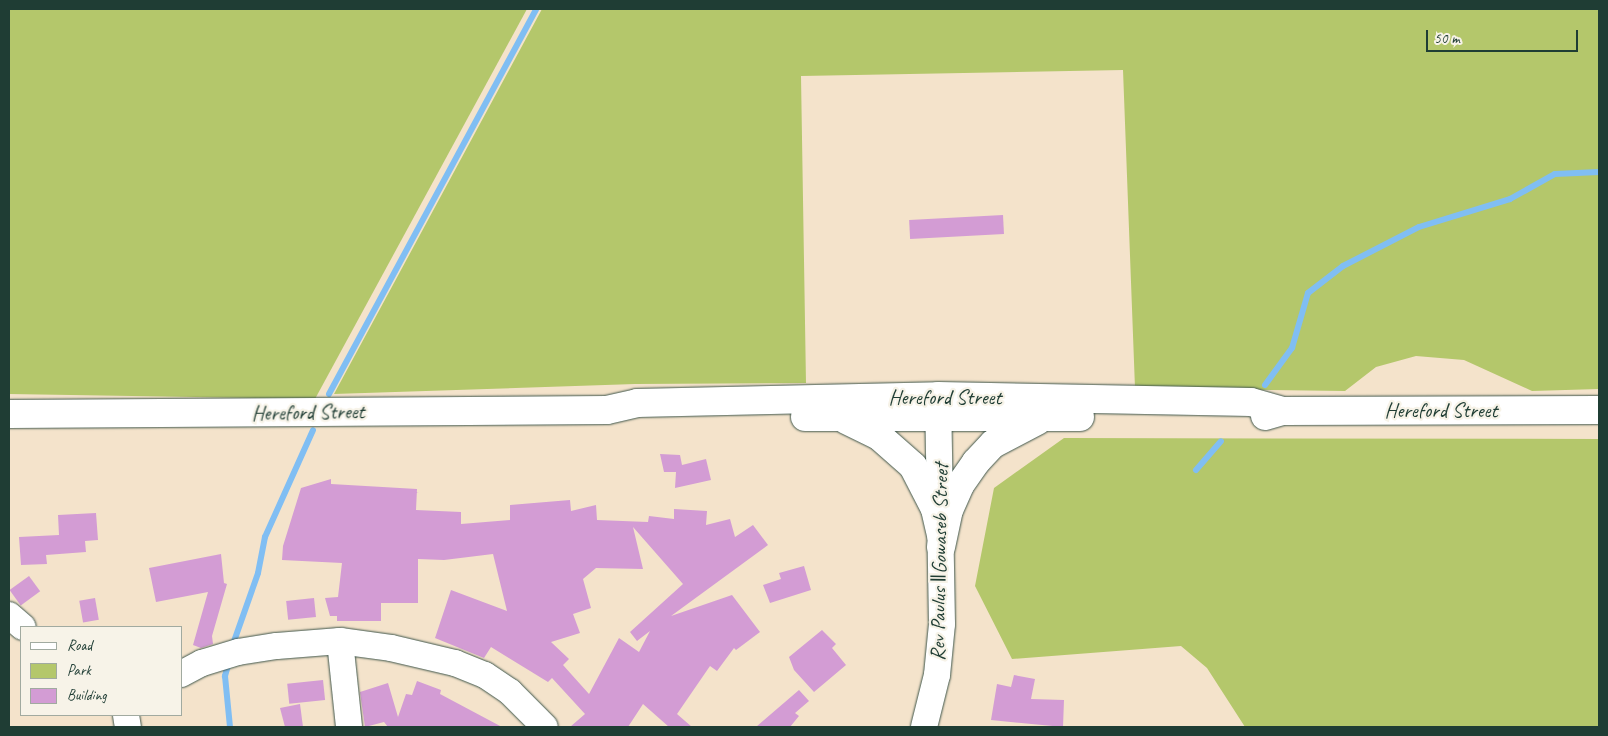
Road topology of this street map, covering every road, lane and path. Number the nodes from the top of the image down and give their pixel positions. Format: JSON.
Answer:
{"nodes":[{"id":1,"x":939,"y":407,"type":"junction"},
{"id":2,"x":607,"y":410,"type":"junction"},
{"id":3,"x":1599,"y":410,"type":"edge"},
{"id":4,"x":1282,"y":411,"type":"junction"},
{"id":5,"x":9,"y":414,"type":"edge"},
{"id":6,"x":837,"y":417,"type":"junction"},
{"id":7,"x":1051,"y":417,"type":"junction"},
{"id":8,"x":942,"y":542,"type":"junction"},
{"id":9,"x":9,"y":615,"type":"edge"},
{"id":10,"x":22,"y":626,"type":"edge"},
{"id":11,"x":340,"y":641,"type":"junction"},
{"id":12,"x":182,"y":673,"type":"edge"},
{"id":13,"x":349,"y":727,"type":"edge"},
{"id":14,"x":545,"y":727,"type":"edge"},
{"id":15,"x":924,"y":727,"type":"edge"}],
"edges":[{"from":1,"to":2,"type":"main road","name":"Hereford Street"},
{"from":1,"to":4,"type":"main road","name":"Hereford Street"},
{"from":1,"to":6,"type":"main road","name":"Hereford Street"},
{"from":1,"to":7,"type":"main road","name":"Hereford Street"},
{"from":1,"to":8,"type":"street","name":"Rev Paulus ǁGowaseb Street"},
{"from":2,"to":5,"type":"main road","name":"Hereford Street"},
{"from":2,"to":6,"type":"main road","name":"Hereford Street"},
{"from":3,"to":4,"type":"main road","name":"Hereford Street"},
{"from":4,"to":7,"type":"main road","name":"Hereford Street"},
{"from":6,"to":8,"type":"main road"},
{"from":7,"to":8,"type":"main road"},
{"from":8,"to":15,"type":"street","name":"Rev Paulus ǁGowaseb Street"},
{"from":9,"to":10,"type":"street"},
{"from":11,"to":12,"type":"street"},
{"from":11,"to":13,"type":"street"},
{"from":11,"to":14,"type":"street"}]}
